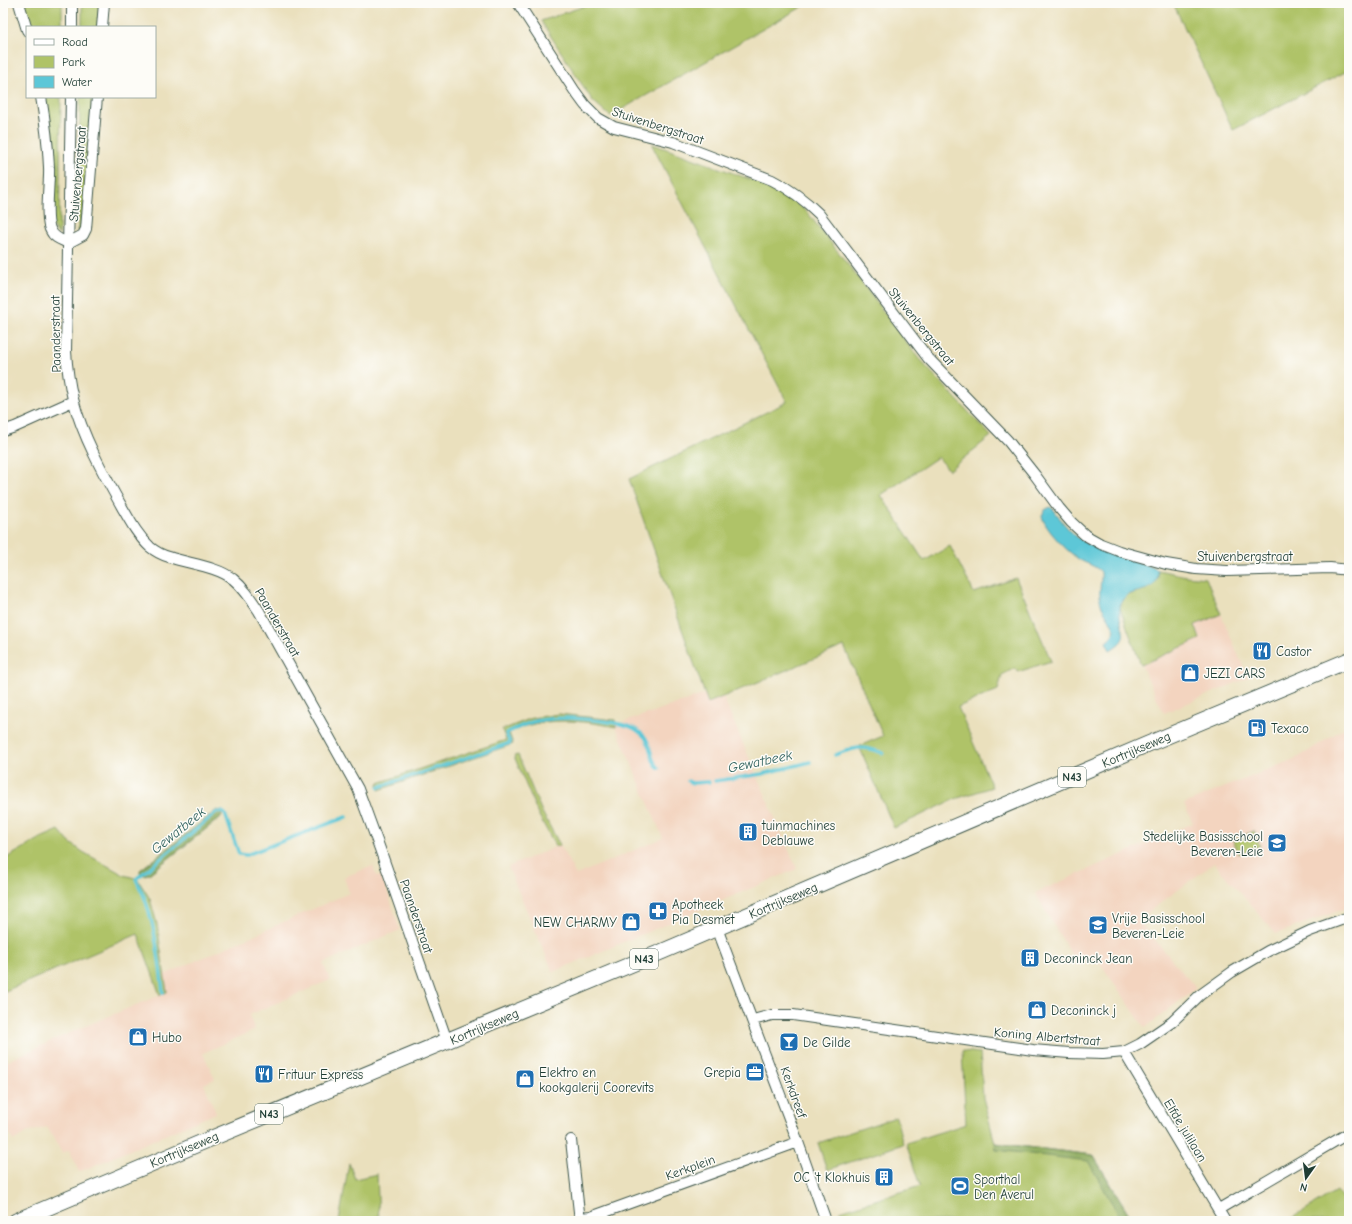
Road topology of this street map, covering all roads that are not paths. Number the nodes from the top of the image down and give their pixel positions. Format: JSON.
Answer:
{"nodes":[{"id":1,"x":19,"y":3,"type":"edge"},
{"id":2,"x":72,"y":3,"type":"edge"},
{"id":3,"x":104,"y":3,"type":"edge"},
{"id":4,"x":518,"y":3,"type":"edge"},
{"id":5,"x":72,"y":26,"type":"edge"},
{"id":6,"x":102,"y":26,"type":"edge"},
{"id":7,"x":26,"y":27,"type":"edge"},
{"id":8,"x":41,"y":98,"type":"edge"},
{"id":9,"x":71,"y":98,"type":"edge"},
{"id":10,"x":97,"y":98,"type":"edge"},
{"id":11,"x":68,"y":242,"type":"junction"},
{"id":12,"x":73,"y":401,"type":"junction"},
{"id":13,"x":3,"y":431,"type":"edge"},
{"id":14,"x":1349,"y":570,"type":"edge"},
{"id":15,"x":1349,"y":660,"type":"edge"},
{"id":16,"x":1349,"y":917,"type":"edge"},
{"id":17,"x":717,"y":928,"type":"junction"},
{"id":18,"x":753,"y":1020,"type":"junction"},
{"id":19,"x":447,"y":1041,"type":"junction"},
{"id":20,"x":1124,"y":1052,"type":"junction"},
{"id":21,"x":1347,"y":1137,"type":"edge"},
{"id":22,"x":571,"y":1140,"type":"dead end"},
{"id":23,"x":798,"y":1142,"type":"junction"},
{"id":24,"x":1218,"y":1209,"type":"junction"},
{"id":25,"x":580,"y":1219,"type":"edge"},
{"id":26,"x":592,"y":1219,"type":"edge"},
{"id":27,"x":16,"y":1221,"type":"edge"},
{"id":28,"x":826,"y":1221,"type":"edge"},
{"id":29,"x":1225,"y":1221,"type":"edge"}],
"edges":[{"from":1,"to":7,"type":"street"},
{"from":2,"to":5,"type":"street"},
{"from":3,"to":6,"type":"street"},
{"from":4,"to":14,"type":"street","name":"Stuivenbergstraat"},
{"from":8,"to":11,"type":"street"},
{"from":9,"to":11,"type":"street","name":"Paanderstraat"},
{"from":10,"to":11,"type":"street","name":"Stuivenbergstraat"},
{"from":11,"to":12,"type":"street","name":"Paanderstraat"},
{"from":12,"to":13,"type":"street"},
{"from":12,"to":19,"type":"street","name":"Paanderstraat"},
{"from":15,"to":17,"type":"main road","name":"Kortrijkseweg","number":"N43"},
{"from":16,"to":20,"type":"street","name":"Koning Albertstraat"},
{"from":17,"to":18,"type":"street","name":"Kerkdreef"},
{"from":17,"to":19,"type":"main road","name":"Kortrijkseweg","number":"N43"},
{"from":18,"to":20,"type":"street","name":"Koning Albertstraat"},
{"from":18,"to":23,"type":"street","name":"Kerkdreef"},
{"from":19,"to":27,"type":"main road","name":"Kortrijkseweg","number":"N43"},
{"from":20,"to":24,"type":"street","name":"Elfde julilaan"},
{"from":21,"to":24,"type":"street"},
{"from":22,"to":25,"type":"street"},
{"from":23,"to":26,"type":"street","name":"Kerkplein"},
{"from":23,"to":28,"type":"street","name":"Kerkdreef"},
{"from":24,"to":29,"type":"street","name":"Elfde julilaan"},
{"from":25,"to":26,"type":"street","name":"Kerkplein"}]}
